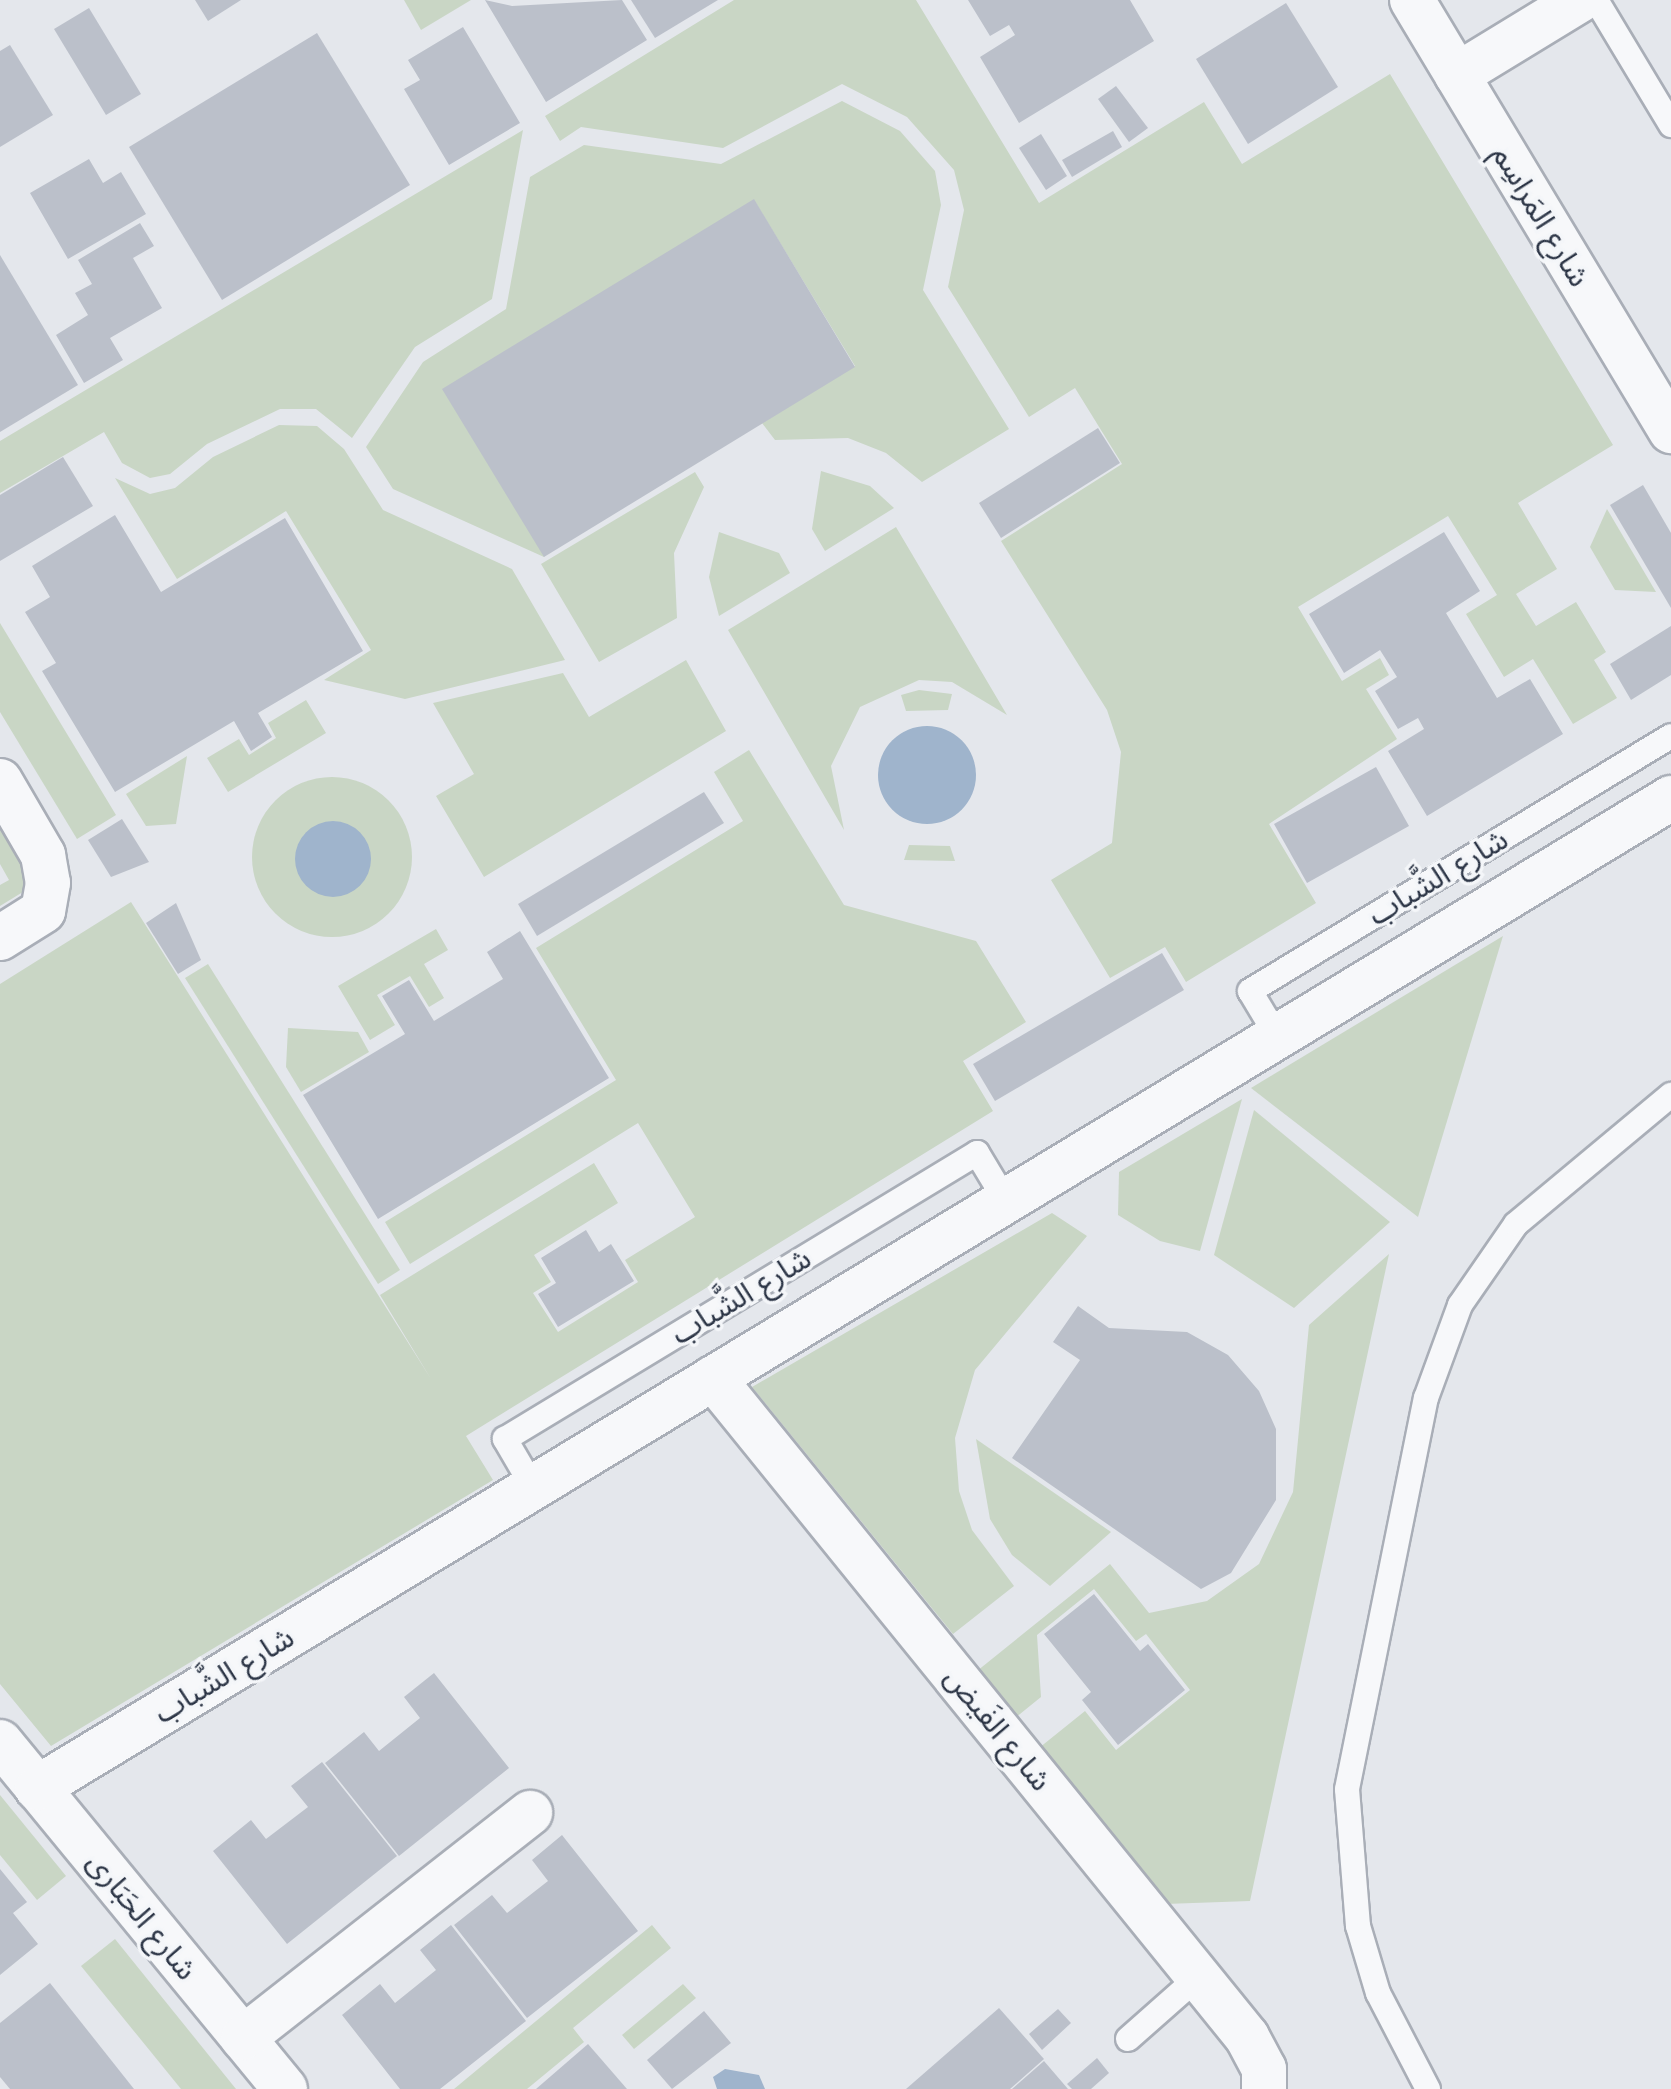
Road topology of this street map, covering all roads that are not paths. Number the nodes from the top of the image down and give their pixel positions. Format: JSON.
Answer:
{"nodes":[{"id":1,"x":1412,"y":0,"type":"edge"},
{"id":2,"x":1580,"y":0,"type":"edge"},
{"id":3,"x":1596,"y":0,"type":"edge"},
{"id":4,"x":1457,"y":75,"type":"junction"},
{"id":5,"x":1671,"y":123,"type":"edge"},
{"id":6,"x":1671,"y":431,"type":"edge"},
{"id":7,"x":1671,"y":736,"type":"edge"},
{"id":8,"x":0,"y":781,"type":"edge"},
{"id":9,"x":1671,"y":798,"type":"edge"},
{"id":10,"x":0,"y":938,"type":"edge"},
{"id":11,"x":1277,"y":1036,"type":"junction"},
{"id":12,"x":1671,"y":1095,"type":"edge"},
{"id":13,"x":1006,"y":1201,"type":"junction"},
{"id":14,"x":713,"y":1378,"type":"junction"},
{"id":15,"x":533,"y":1487,"type":"junction"},
{"id":16,"x":0,"y":1742,"type":"edge"},
{"id":17,"x":37,"y":1788,"type":"junction"},
{"id":18,"x":530,"y":1813,"type":"dead end"},
{"id":19,"x":1198,"y":1977,"type":"junction"},
{"id":20,"x":243,"y":2038,"type":"junction"},
{"id":21,"x":1128,"y":2039,"type":"dead end"},
{"id":22,"x":285,"y":2089,"type":"edge"},
{"id":23,"x":1264,"y":2089,"type":"edge"},
{"id":24,"x":1428,"y":2089,"type":"edge"}],
"edges":[{"from":1,"to":4,"type":"street","name":"شارع المَراسِم"},
{"from":2,"to":4,"type":"street"},
{"from":3,"to":5,"type":"lane"},
{"from":4,"to":6,"type":"street","name":"شارع المَراسِم"},
{"from":7,"to":11,"type":"lane","name":"شارع الشَّباب"},
{"from":8,"to":10,"type":"street"},
{"from":9,"to":11,"type":"street","name":"شارع الشَّباب"},
{"from":11,"to":13,"type":"street","name":"شارع الشَّباب"},
{"from":12,"to":24,"type":"lane"},
{"from":13,"to":14,"type":"street","name":"شارع الشَّباب"},
{"from":13,"to":15,"type":"lane","name":"شارع الشَّباب"},
{"from":14,"to":15,"type":"street","name":"شارع الشَّباب"},
{"from":14,"to":19,"type":"street","name":"شارع الفَيض"},
{"from":15,"to":17,"type":"street","name":"شارع الشَّباب"},
{"from":16,"to":17,"type":"street","name":"شارع الحَبَارى"},
{"from":17,"to":20,"type":"street","name":"شارع الحَبَارى"},
{"from":18,"to":20,"type":"street"},
{"from":19,"to":21,"type":"lane"},
{"from":19,"to":23,"type":"street","name":"شارع الفَيض"},
{"from":20,"to":22,"type":"street","name":"شارع الحَبَارى"}]}
